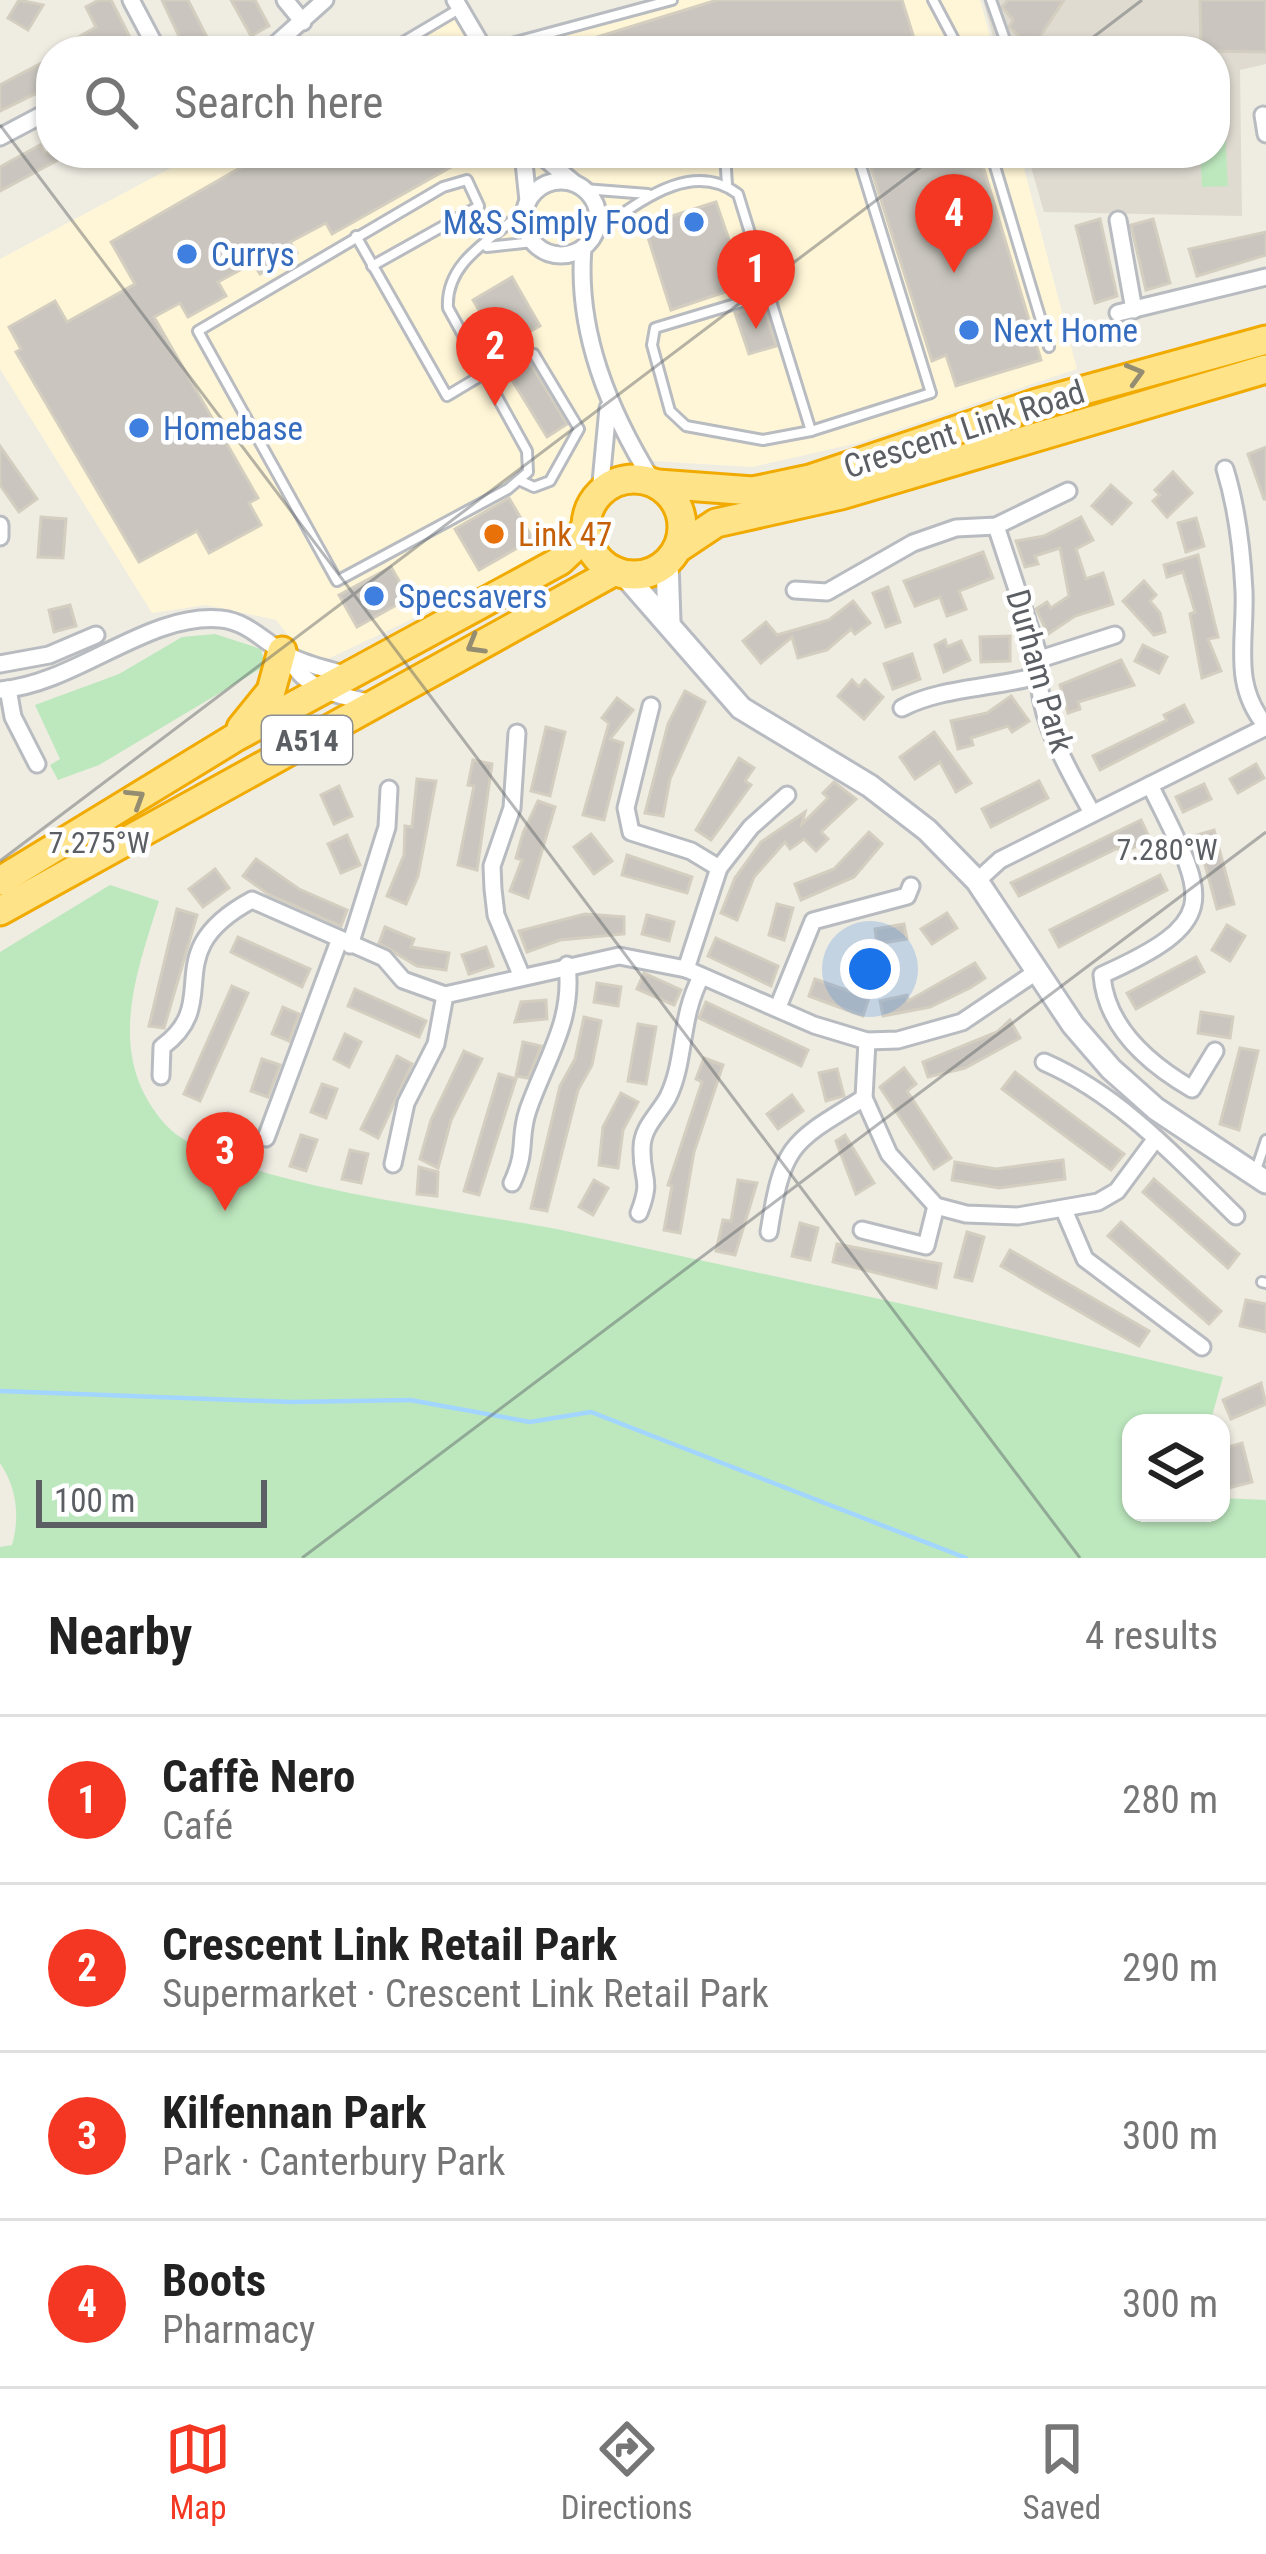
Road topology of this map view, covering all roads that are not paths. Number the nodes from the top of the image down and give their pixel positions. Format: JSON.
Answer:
{"nodes":[{"id":1,"x":131,"y":0,"type":"edge"},
{"id":2,"x":286,"y":0,"type":"edge"},
{"id":3,"x":325,"y":0,"type":"edge"},
{"id":4,"x":672,"y":0,"type":"edge"},
{"id":5,"x":933,"y":0,"type":"edge"},
{"id":6,"x":992,"y":0,"type":"edge"},
{"id":7,"x":458,"y":4,"type":"edge"},
{"id":8,"x":303,"y":22,"type":"junction"},
{"id":9,"x":150,"y":36,"type":"edge"},
{"id":10,"x":286,"y":36,"type":"edge"},
{"id":11,"x":410,"y":36,"type":"edge"},
{"id":12,"x":476,"y":36,"type":"edge"},
{"id":13,"x":537,"y":36,"type":"edge"},
{"id":14,"x":952,"y":36,"type":"edge"},
{"id":15,"x":1004,"y":36,"type":"edge"},
{"id":16,"x":1263,"y":115,"type":"dead end"},
{"id":17,"x":36,"y":118,"type":"edge"},
{"id":18,"x":1266,"y":134,"type":"edge"},
{"id":19,"x":0,"y":137,"type":"edge"},
{"id":20,"x":524,"y":168,"type":"edge"},
{"id":21,"x":557,"y":168,"type":"edge"},
{"id":22,"x":726,"y":168,"type":"edge"},
{"id":23,"x":862,"y":168,"type":"edge"},
{"id":24,"x":995,"y":168,"type":"edge"},
{"id":25,"x":727,"y":185,"type":"junction"},
{"id":26,"x":579,"y":186,"type":"junction"},
{"id":27,"x":649,"y":194,"type":"junction"},
{"id":28,"x":526,"y":206,"type":"junction"},
{"id":29,"x":1118,"y":220,"type":"dead end"},
{"id":30,"x":596,"y":232,"type":"junction"},
{"id":31,"x":356,"y":236,"type":"junction"},
{"id":32,"x":533,"y":242,"type":"junction"},
{"id":33,"x":483,"y":248,"type":"junction"},
{"id":34,"x":584,"y":248,"type":"junction"},
{"id":35,"x":554,"y":254,"type":"junction"},
{"id":36,"x":372,"y":266,"type":"junction"},
{"id":37,"x":1266,"y":277,"type":"edge"},
{"id":38,"x":767,"y":287,"type":"junction"},
{"id":39,"x":580,"y":289,"type":"junction"},
{"id":40,"x":1266,"y":340,"type":"edge"},
{"id":41,"x":1049,"y":347,"type":"dead end"},
{"id":42,"x":477,"y":364,"type":"junction"},
{"id":43,"x":1266,"y":369,"type":"edge"},
{"id":44,"x":482,"y":375,"type":"junction"},
{"id":45,"x":608,"y":405,"type":"junction"},
{"id":46,"x":811,"y":430,"type":"junction"},
{"id":47,"x":1225,"y":470,"type":"dead end"},
{"id":48,"x":521,"y":481,"type":"junction"},
{"id":49,"x":655,"y":483,"type":"junction"},
{"id":50,"x":1068,"y":491,"type":"dead end"},
{"id":51,"x":600,"y":493,"type":"junction"},
{"id":52,"x":586,"y":524,"type":"junction"},
{"id":53,"x":0,"y":525,"type":"edge"},
{"id":54,"x":996,"y":526,"type":"junction"},
{"id":55,"x":0,"y":537,"type":"edge"},
{"id":56,"x":672,"y":556,"type":"junction"},
{"id":57,"x":619,"y":572,"type":"junction"},
{"id":58,"x":795,"y":590,"type":"dead end"},
{"id":59,"x":670,"y":621,"type":"junction"},
{"id":60,"x":96,"y":635,"type":"dead end"},
{"id":61,"x":1115,"y":635,"type":"dead end"},
{"id":62,"x":285,"y":654,"type":"junction"},
{"id":63,"x":0,"y":664,"type":"edge"},
{"id":64,"x":1038,"y":668,"type":"junction"},
{"id":65,"x":348,"y":675,"type":"junction"},
{"id":66,"x":320,"y":689,"type":"junction"},
{"id":67,"x":4,"y":690,"type":"edge"},
{"id":68,"x":372,"y":703,"type":"junction"},
{"id":69,"x":651,"y":706,"type":"dead end"},
{"id":70,"x":902,"y":708,"type":"dead end"},
{"id":71,"x":1266,"y":726,"type":"edge"},
{"id":72,"x":517,"y":733,"type":"dead end"},
{"id":73,"x":236,"y":737,"type":"junction"},
{"id":74,"x":37,"y":764,"type":"dead end"},
{"id":75,"x":1150,"y":785,"type":"junction"},
{"id":76,"x":389,"y":789,"type":"dead end"},
{"id":77,"x":787,"y":795,"type":"dead end"},
{"id":78,"x":1092,"y":813,"type":"junction"},
{"id":79,"x":718,"y":868,"type":"junction"},
{"id":80,"x":977,"y":880,"type":"junction"},
{"id":81,"x":0,"y":881,"type":"edge"},
{"id":82,"x":911,"y":886,"type":"dead end"},
{"id":83,"x":0,"y":910,"type":"edge"},
{"id":84,"x":345,"y":943,"type":"junction"},
{"id":85,"x":567,"y":964,"type":"junction"},
{"id":86,"x":1039,"y":970,"type":"junction"},
{"id":87,"x":694,"y":973,"type":"junction"},
{"id":88,"x":522,"y":977,"type":"junction"},
{"id":89,"x":445,"y":994,"type":"junction"},
{"id":90,"x":778,"y":1007,"type":"junction"},
{"id":91,"x":866,"y":1041,"type":"junction"},
{"id":92,"x":1215,"y":1052,"type":"dead end"},
{"id":93,"x":1044,"y":1062,"type":"dead end"},
{"id":94,"x":161,"y":1076,"type":"dead end"},
{"id":95,"x":864,"y":1098,"type":"junction"},
{"id":96,"x":266,"y":1138,"type":"dead end"},
{"id":97,"x":1266,"y":1139,"type":"edge"},
{"id":98,"x":1154,"y":1141,"type":"junction"},
{"id":99,"x":394,"y":1164,"type":"dead end"},
{"id":100,"x":1260,"y":1178,"type":"edge"},
{"id":101,"x":512,"y":1183,"type":"dead end"},
{"id":102,"x":936,"y":1206,"type":"junction"},
{"id":103,"x":1064,"y":1210,"type":"junction"},
{"id":104,"x":639,"y":1213,"type":"dead end"},
{"id":105,"x":1236,"y":1216,"type":"dead end"},
{"id":106,"x":862,"y":1229,"type":"dead end"},
{"id":107,"x":769,"y":1232,"type":"dead end"},
{"id":108,"x":1202,"y":1347,"type":"dead end"}],
"edges":[{"from":1,"to":9,"type":"street"},
{"from":2,"to":8,"type":"street"},
{"from":3,"to":8,"type":"street"},
{"from":4,"to":13,"type":"lane"},
{"from":5,"to":14,"type":"lane"},
{"from":6,"to":15,"type":"lane"},
{"from":7,"to":11,"type":"lane"},
{"from":7,"to":12,"type":"street"},
{"from":8,"to":10,"type":"street"},
{"from":16,"to":18,"type":"street"},
{"from":17,"to":19,"type":"street"},
{"from":20,"to":28,"type":"street"},
{"from":21,"to":26,"type":"street"},
{"from":22,"to":25,"type":"lane"},
{"from":23,"to":46,"type":"lane"},
{"from":24,"to":41,"type":"lane"},
{"from":25,"to":27,"type":"lane"},
{"from":25,"to":38,"type":"lane"},
{"from":26,"to":27,"type":"lane"},
{"from":26,"to":28,"type":"street"},
{"from":26,"to":30,"type":"street"},
{"from":27,"to":30,"type":"lane"},
{"from":28,"to":32,"type":"street"},
{"from":28,"to":33,"type":"lane"},
{"from":29,"to":37,"type":"street"},
{"from":30,"to":34,"type":"street"},
{"from":31,"to":36,"type":"lane"},
{"from":31,"to":36,"type":"lane"},
{"from":31,"to":48,"type":"lane"},
{"from":32,"to":33,"type":"lane"},
{"from":32,"to":35,"type":"street"},
{"from":33,"to":42,"type":"lane"},
{"from":34,"to":35,"type":"street"},
{"from":34,"to":39,"type":"street"},
{"from":35,"to":39,"type":"street"},
{"from":36,"to":44,"type":"lane"},
{"from":38,"to":46,"type":"lane"},
{"from":38,"to":46,"type":"lane"},
{"from":39,"to":45,"type":"street"},
{"from":49,"to":40,"type":"highway","name":"Crescent Link Road","one_way":true},
{"from":42,"to":44,"type":"lane"},
{"from":42,"to":48,"type":"lane"},
{"from":43,"to":56,"type":"highway","name":"Crescent Link Road","number":"A514"},
{"from":44,"to":48,"type":"lane"},
{"from":45,"to":49,"type":"street"},
{"from":45,"to":51,"type":"street"},
{"from":47,"to":71,"type":"street"},
{"from":49,"to":51,"type":"highway","name":"Crescent Link Road"},
{"from":49,"to":56,"type":"highway"},
{"from":50,"to":54,"type":"street"},
{"from":51,"to":52,"type":"highway","number":"A514"},
{"from":52,"to":57,"type":"highway"},
{"from":52,"to":65,"type":"highway","number":"A514"},
{"from":53,"to":55,"type":"street"},
{"from":54,"to":58,"type":"street"},
{"from":54,"to":64,"type":"street","name":"Durham Park"},
{"from":56,"to":57,"type":"highway","name":"Crescent Link Road","number":"A514"},
{"from":56,"to":59,"type":"street"},
{"from":57,"to":59,"type":"street"},
{"from":57,"to":68,"type":"highway","name":"Crescent Link Road","number":"A514","one_way":true},
{"from":59,"to":80,"type":"street"},
{"from":60,"to":63,"type":"street"},
{"from":61,"to":64,"type":"street"},
{"from":62,"to":65,"type":"street"},
{"from":62,"to":66,"type":"street"},
{"from":62,"to":67,"type":"street"},
{"from":62,"to":73,"type":"highway"},
{"from":64,"to":70,"type":"street"},
{"from":64,"to":78,"type":"street","name":"Durham Park"},
{"from":65,"to":66,"type":"highway","number":"A514"},
{"from":66,"to":68,"type":"street"},
{"from":66,"to":73,"type":"highway","number":"A514"},
{"from":67,"to":74,"type":"street"},
{"from":68,"to":83,"type":"highway","name":"Crescent Link Road","number":"A514"},
{"from":69,"to":79,"type":"street"},
{"from":71,"to":75,"type":"street"},
{"from":72,"to":88,"type":"street"},
{"from":81,"to":73,"type":"highway","number":"A514","one_way":true},
{"from":75,"to":78,"type":"street"},
{"from":75,"to":92,"type":"street"},
{"from":76,"to":84,"type":"street"},
{"from":77,"to":79,"type":"street"},
{"from":78,"to":80,"type":"street"},
{"from":79,"to":87,"type":"street"},
{"from":80,"to":86,"type":"street"},
{"from":82,"to":90,"type":"street"},
{"from":84,"to":89,"type":"street"},
{"from":84,"to":94,"type":"street"},
{"from":84,"to":96,"type":"street"},
{"from":85,"to":87,"type":"street"},
{"from":85,"to":88,"type":"street"},
{"from":85,"to":101,"type":"street"},
{"from":86,"to":91,"type":"street"},
{"from":86,"to":100,"type":"street"},
{"from":87,"to":90,"type":"street"},
{"from":87,"to":104,"type":"street"},
{"from":88,"to":89,"type":"street"},
{"from":89,"to":99,"type":"street"},
{"from":90,"to":91,"type":"street"},
{"from":91,"to":95,"type":"street"},
{"from":93,"to":98,"type":"street"},
{"from":95,"to":102,"type":"street"},
{"from":95,"to":107,"type":"street"},
{"from":97,"to":100,"type":"lane"},
{"from":98,"to":103,"type":"street"},
{"from":98,"to":105,"type":"street"},
{"from":102,"to":103,"type":"street"},
{"from":102,"to":106,"type":"street"},
{"from":103,"to":108,"type":"street"}]}
